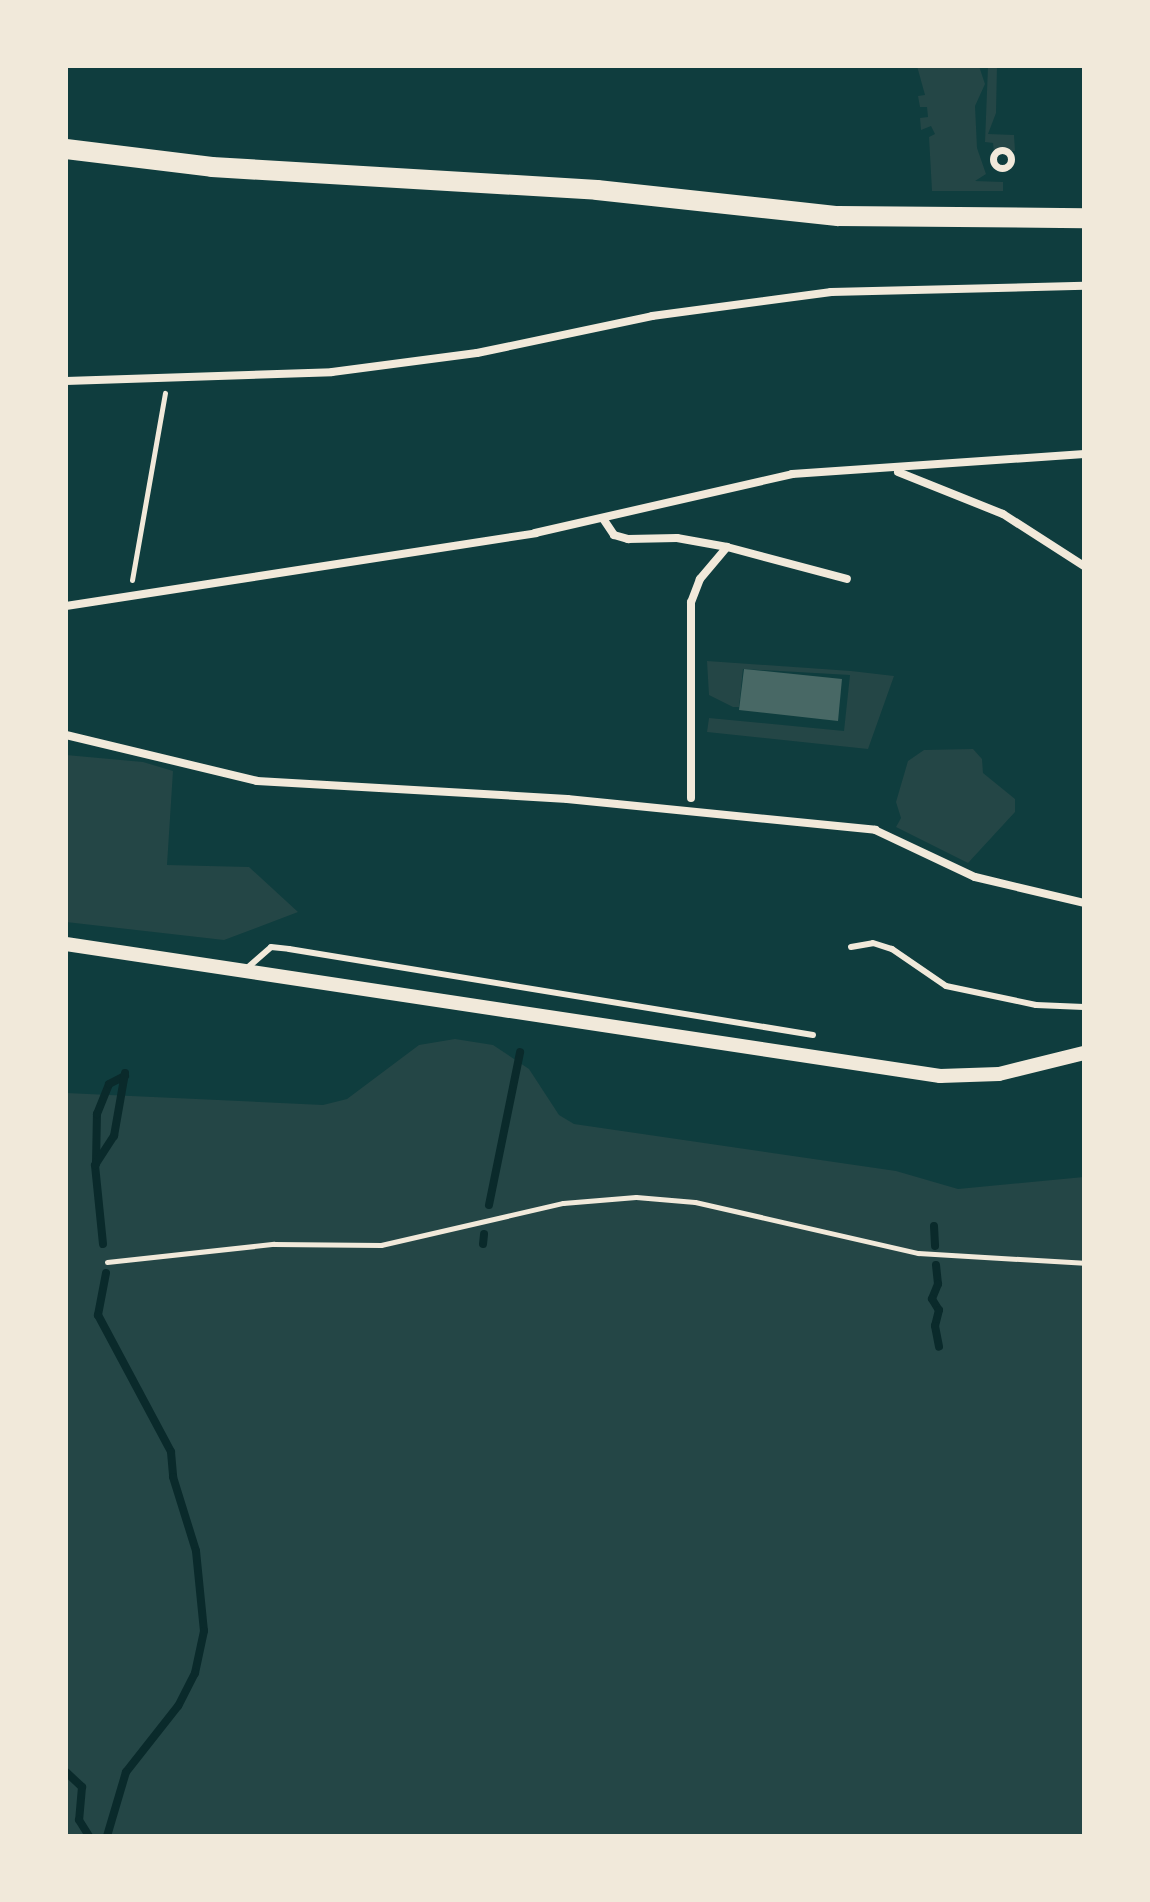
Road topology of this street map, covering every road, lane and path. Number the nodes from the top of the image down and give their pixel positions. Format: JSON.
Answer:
{"nodes":[{"id":1,"x":66,"y":149,"type":"edge"},
{"id":2,"x":1084,"y":218,"type":"edge"},
{"id":3,"x":1084,"y":286,"type":"edge"},
{"id":4,"x":66,"y":381,"type":"edge"},
{"id":5,"x":164,"y":397,"type":"dead end"},
{"id":6,"x":1084,"y":454,"type":"edge"},
{"id":7,"x":893,"y":470,"type":"junction"},
{"id":8,"x":604,"y":520,"type":"junction"},
{"id":9,"x":727,"y":547,"type":"junction"},
{"id":10,"x":1084,"y":566,"type":"edge"},
{"id":11,"x":847,"y":579,"type":"dead end"},
{"id":12,"x":131,"y":586,"type":"dead end"},
{"id":13,"x":66,"y":606,"type":"edge"},
{"id":14,"x":66,"y":735,"type":"edge"},
{"id":15,"x":691,"y":798,"type":"dead end"},
{"id":16,"x":1084,"y":903,"type":"edge"},
{"id":17,"x":66,"y":944,"type":"edge"},
{"id":18,"x":851,"y":947,"type":"dead end"},
{"id":19,"x":243,"y":972,"type":"junction"},
{"id":20,"x":1084,"y":1007,"type":"edge"},
{"id":21,"x":813,"y":1035,"type":"dead end"},
{"id":22,"x":1084,"y":1053,"type":"edge"},
{"id":23,"x":107,"y":1262,"type":"dead end"},
{"id":24,"x":1084,"y":1263,"type":"edge"}],
"edges":[{"from":1,"to":2,"type":"main road"},
{"from":3,"to":4,"type":"street"},
{"from":5,"to":12,"type":"path"},
{"from":6,"to":7,"type":"street"},
{"from":7,"to":8,"type":"street"},
{"from":7,"to":10,"type":"street"},
{"from":8,"to":9,"type":"street"},
{"from":8,"to":13,"type":"street"},
{"from":9,"to":11,"type":"street"},
{"from":9,"to":15,"type":"street"},
{"from":14,"to":16,"type":"street"},
{"from":17,"to":19,"type":"street"},
{"from":18,"to":20,"type":"lane"},
{"from":19,"to":21,"type":"lane"},
{"from":19,"to":22,"type":"street"},
{"from":23,"to":24,"type":"path"}]}
